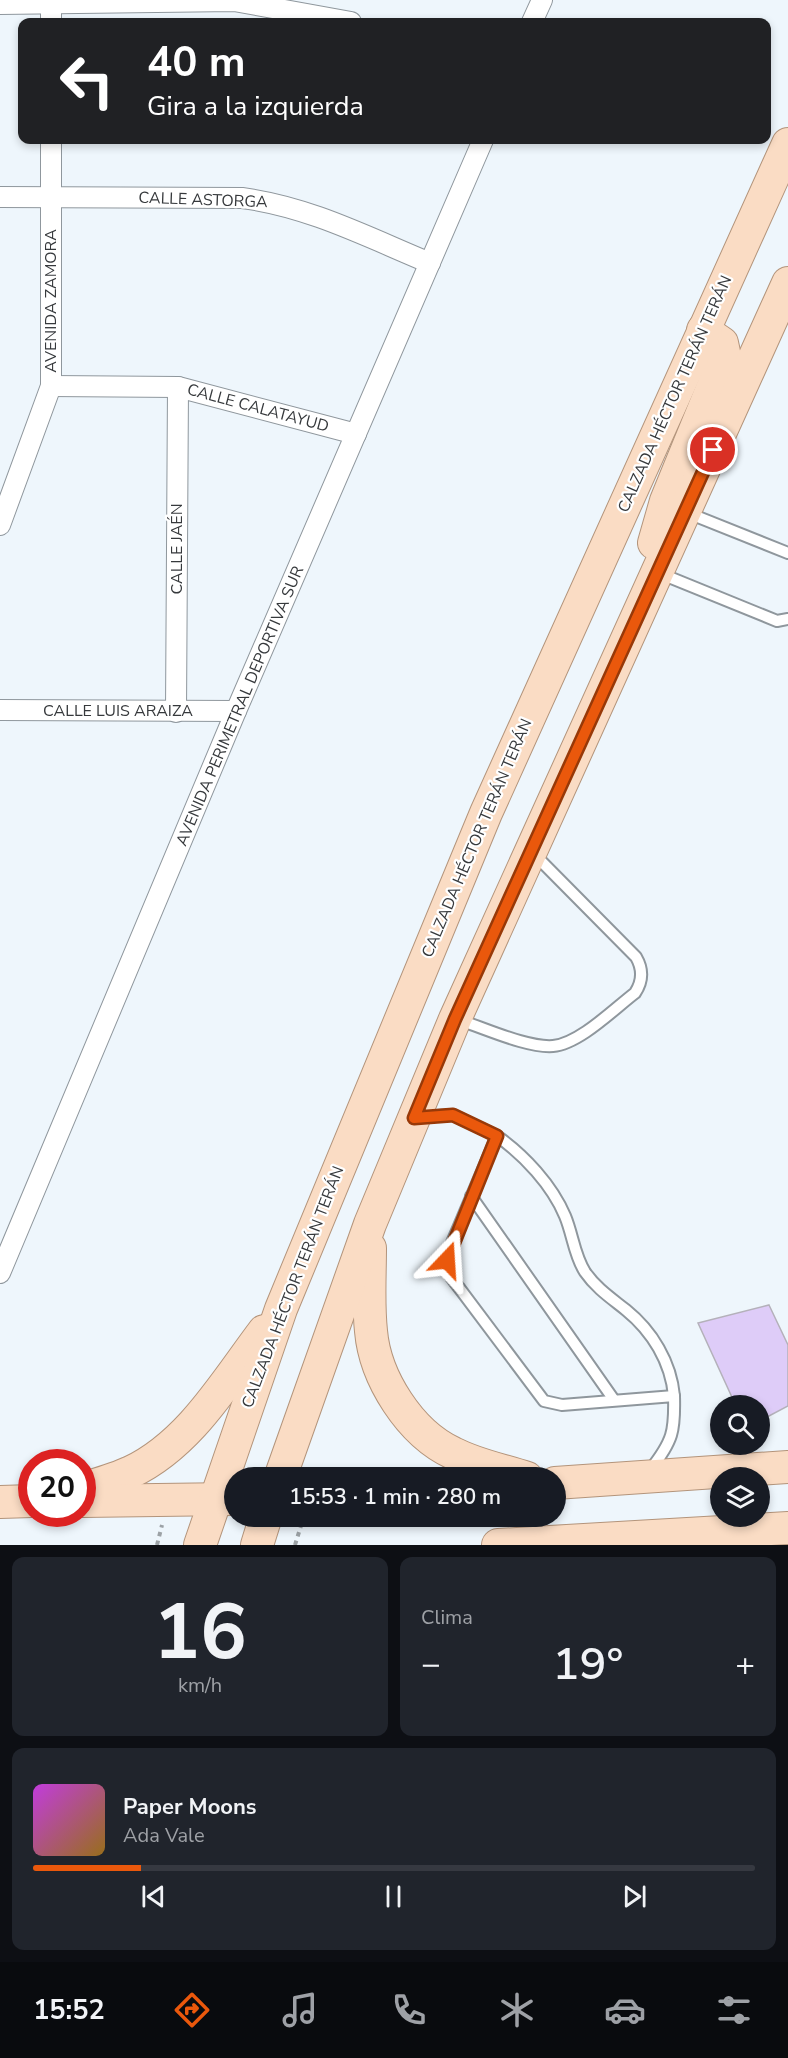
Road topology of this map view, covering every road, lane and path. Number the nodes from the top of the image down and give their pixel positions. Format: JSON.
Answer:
{"nodes":[{"id":1,"x":542,"y":0,"type":"edge"},
{"id":2,"x":234,"y":1,"type":"edge"},
{"id":3,"x":0,"y":4,"type":"edge"},
{"id":4,"x":51,"y":9,"type":"edge"},
{"id":5,"x":329,"y":18,"type":"edge"},
{"id":6,"x":534,"y":18,"type":"edge"},
{"id":7,"x":51,"y":144,"type":"edge"},
{"id":8,"x":481,"y":144,"type":"edge"},
{"id":9,"x":788,"y":144,"type":"edge"},
{"id":10,"x":0,"y":197,"type":"edge"},
{"id":11,"x":51,"y":197,"type":"junction"},
{"id":12,"x":430,"y":263,"type":"junction"},
{"id":13,"x":788,"y":283,"type":"edge"},
{"id":14,"x":704,"y":330,"type":"junction"},
{"id":15,"x":51,"y":386,"type":"junction"},
{"id":16,"x":178,"y":387,"type":"junction"},
{"id":17,"x":356,"y":434,"type":"junction"},
{"id":18,"x":685,"y":512,"type":"junction"},
{"id":19,"x":0,"y":525,"type":"edge"},
{"id":20,"x":788,"y":553,"type":"edge"},
{"id":21,"x":658,"y":573,"type":"junction"},
{"id":22,"x":788,"y":619,"type":"edge"},
{"id":23,"x":631,"y":634,"type":"junction"},
{"id":24,"x":0,"y":710,"type":"edge"},
{"id":25,"x":236,"y":711,"type":"junction"},
{"id":26,"x":176,"y":712,"type":"junction"},
{"id":27,"x":504,"y":773,"type":"junction"},
{"id":28,"x":531,"y":851,"type":"junction"},
{"id":29,"x":455,"y":1019,"type":"junction"},
{"id":30,"x":414,"y":1118,"type":"junction"},
{"id":31,"x":497,"y":1136,"type":"junction"},
{"id":32,"x":471,"y":1196,"type":"junction"},
{"id":33,"x":370,"y":1224,"type":"junction"},
{"id":34,"x":0,"y":1273,"type":"edge"},
{"id":35,"x":281,"y":1309,"type":"junction"},
{"id":36,"x":674,"y":1396,"type":"junction"},
{"id":37,"x":614,"y":1400,"type":"junction"},
{"id":38,"x":234,"y":1467,"type":"edge"},
{"id":39,"x":284,"y":1467,"type":"edge"},
{"id":40,"x":491,"y":1467,"type":"edge"},
{"id":41,"x":788,"y":1467,"type":"edge"},
{"id":42,"x":645,"y":1477,"type":"junction"},
{"id":43,"x":566,"y":1482,"type":"edge"},
{"id":44,"x":96,"y":1484,"type":"edge"},
{"id":45,"x":224,"y":1500,"type":"edge"},
{"id":46,"x":96,"y":1501,"type":"edge"},
{"id":47,"x":0,"y":1502,"type":"edge"},
{"id":48,"x":18,"y":1502,"type":"edge"},
{"id":49,"x":263,"y":1527,"type":"edge"},
{"id":50,"x":301,"y":1527,"type":"edge"},
{"id":51,"x":788,"y":1528,"type":"edge"},
{"id":52,"x":200,"y":1545,"type":"edge"},
{"id":53,"x":257,"y":1545,"type":"edge"},
{"id":54,"x":295,"y":1545,"type":"edge"},
{"id":55,"x":498,"y":1545,"type":"edge"}],
"edges":[{"from":1,"to":6,"type":"street"},
{"from":2,"to":4,"type":"street"},
{"from":2,"to":5,"type":"street"},
{"from":3,"to":4,"type":"street"},
{"from":7,"to":11,"type":"street","name":"AVENIDA ZAMORA"},
{"from":8,"to":12,"type":"street","name":"AVENIDA PERIMETRAL DEPORTIVA SUR"},
{"from":9,"to":14,"type":"main road","name":"CALZADA HÉCTOR TERÁN TERÁN"},
{"from":10,"to":11,"type":"street","name":"CALLE ASTORGA"},
{"from":11,"to":12,"type":"street","name":"CALLE ASTORGA"},
{"from":11,"to":15,"type":"street","name":"AVENIDA ZAMORA"},
{"from":12,"to":17,"type":"street","name":"AVENIDA PERIMETRAL DEPORTIVA SUR"},
{"from":13,"to":18,"type":"main road"},
{"from":14,"to":23,"type":"main road"},
{"from":14,"to":27,"type":"main road","name":"CALZADA HÉCTOR TERÁN TERÁN"},
{"from":15,"to":16,"type":"street","name":"CALLE CALATAYUD"},
{"from":15,"to":19,"type":"street","name":"AVENIDA ZAMORA"},
{"from":16,"to":17,"type":"street","name":"CALLE CALATAYUD"},
{"from":16,"to":26,"type":"street","name":"CALLE JAÉN"},
{"from":17,"to":25,"type":"street","name":"AVENIDA PERIMETRAL DEPORTIVA SUR"},
{"from":18,"to":20,"type":"lane"},
{"from":18,"to":21,"type":"main road"},
{"from":21,"to":22,"type":"lane"},
{"from":21,"to":23,"type":"main road"},
{"from":23,"to":28,"type":"main road"},
{"from":24,"to":26,"type":"street","name":"CALLE LUIS ARAIZA"},
{"from":25,"to":26,"type":"street","name":"CALLE LUIS ARAIZA"},
{"from":25,"to":34,"type":"street","name":"AVENIDA PERIMETRAL DEPORTIVA SUR"},
{"from":27,"to":29,"type":"main road"},
{"from":27,"to":35,"type":"main road","name":"CALZADA HÉCTOR TERÁN TERÁN"},
{"from":28,"to":29,"type":"main road"},
{"from":28,"to":29,"type":"lane"},
{"from":29,"to":30,"type":"main road"},
{"from":30,"to":31,"type":"lane"},
{"from":30,"to":33,"type":"main road"},
{"from":31,"to":32,"type":"lane"},
{"from":31,"to":36,"type":"lane"},
{"from":32,"to":37,"type":"lane"},
{"from":32,"to":37,"type":"lane"},
{"from":33,"to":39,"type":"main road"},
{"from":33,"to":40,"type":"main road"},
{"from":35,"to":38,"type":"main road","name":"CALZADA HÉCTOR TERÁN TERÁN"},
{"from":35,"to":44,"type":"main road"},
{"from":36,"to":37,"type":"lane"},
{"from":36,"to":42,"type":"lane"},
{"from":41,"to":42,"type":"main road"},
{"from":42,"to":43,"type":"main road"},
{"from":45,"to":46,"type":"main road"},
{"from":45,"to":52,"type":"main road","name":"CALZADA HÉCTOR TERÁN TERÁN"},
{"from":47,"to":48,"type":"main road"},
{"from":49,"to":53,"type":"main road"},
{"from":50,"to":54,"type":"path"},
{"from":51,"to":55,"type":"main road"}]}
